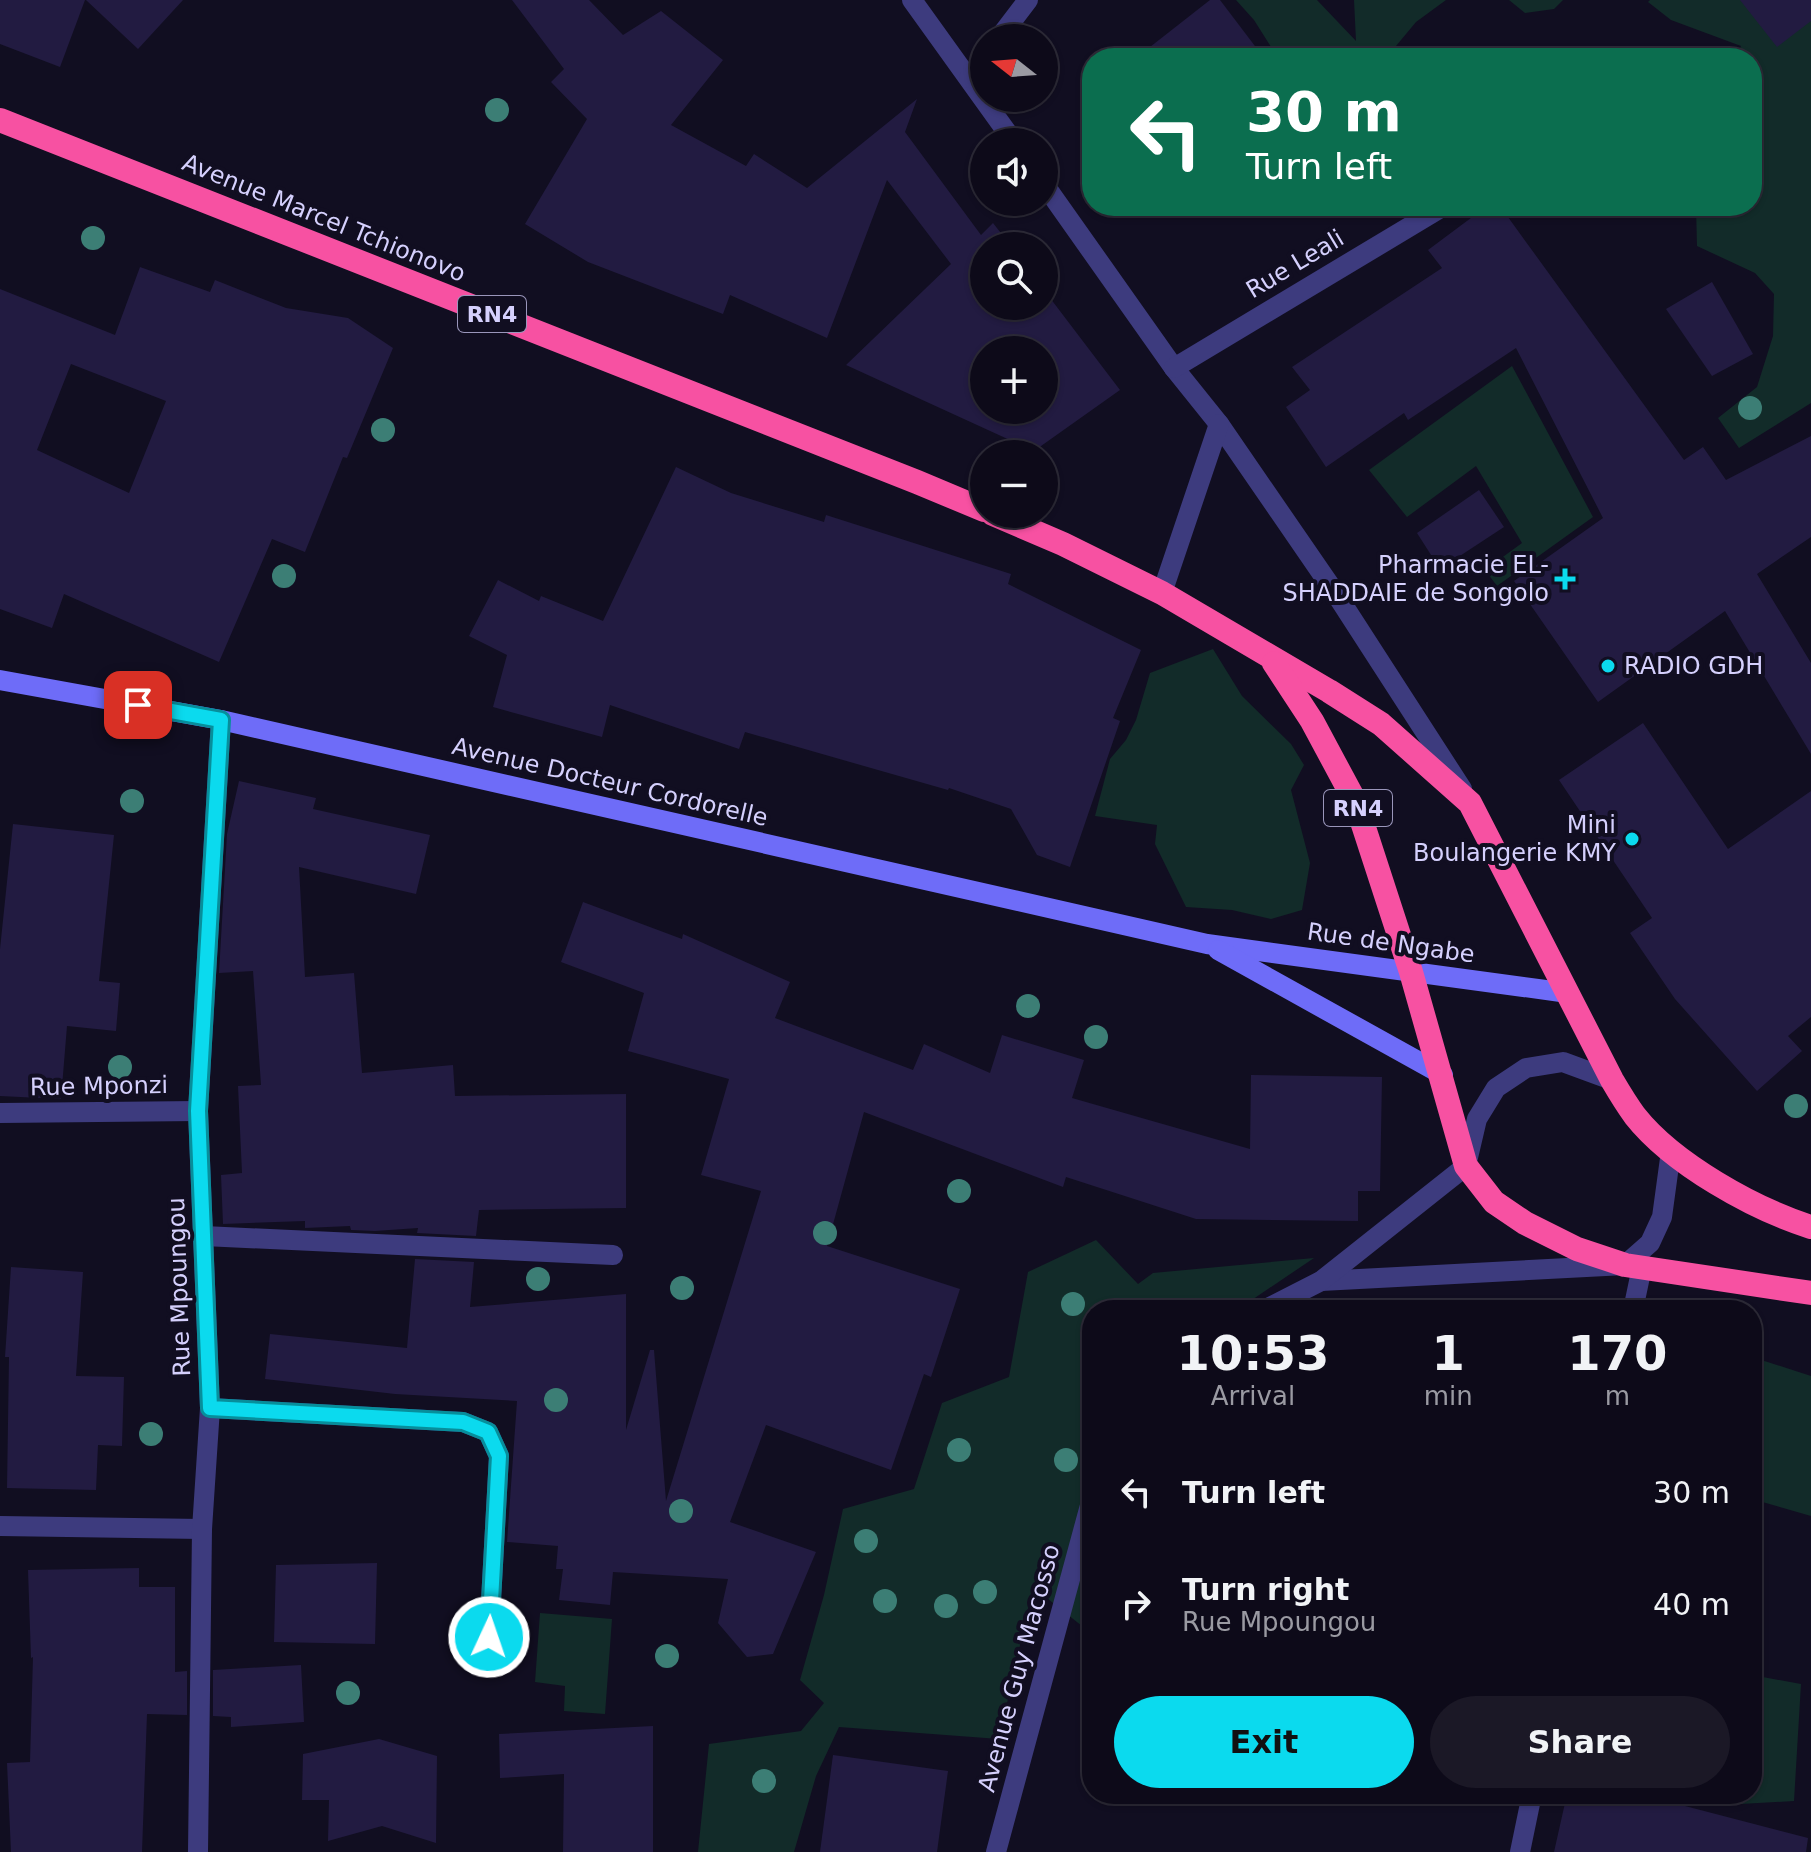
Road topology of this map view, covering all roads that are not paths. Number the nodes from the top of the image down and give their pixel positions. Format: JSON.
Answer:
{"nodes":[{"id":1,"x":912,"y":0,"type":"edge"},
{"id":2,"x":1028,"y":0,"type":"edge"},
{"id":3,"x":1010,"y":24,"type":"edge"},
{"id":4,"x":969,"y":78,"type":"joint"},
{"id":5,"x":0,"y":120,"type":"edge"},
{"id":6,"x":1004,"y":128,"type":"edge"},
{"id":7,"x":1058,"y":204,"type":"edge"},
{"id":8,"x":1427,"y":216,"type":"edge"},
{"id":9,"x":1174,"y":368,"type":"junction"},
{"id":10,"x":1219,"y":424,"type":"junction"},
{"id":11,"x":970,"y":504,"type":"edge"},
{"id":12,"x":1026,"y":528,"type":"edge"},
{"id":13,"x":1162,"y":593,"type":"junction"},
{"id":14,"x":1272,"y":660,"type":"junction"},
{"id":15,"x":0,"y":680,"type":"edge"},
{"id":16,"x":221,"y":720,"type":"junction"},
{"id":17,"x":1470,"y":803,"type":"junction"},
{"id":18,"x":1207,"y":944,"type":"junction"},
{"id":19,"x":1411,"y":972,"type":"junction"},
{"id":20,"x":1568,"y":993,"type":"junction"},
{"id":21,"x":1443,"y":1075,"type":"junction"},
{"id":22,"x":1612,"y":1080,"type":"junction"},
{"id":23,"x":198,"y":1111,"type":"junction"},
{"id":24,"x":0,"y":1113,"type":"edge"},
{"id":25,"x":1671,"y":1151,"type":"junction"},
{"id":26,"x":1466,"y":1166,"type":"junction"},
{"id":27,"x":1811,"y":1227,"type":"edge"},
{"id":28,"x":204,"y":1236,"type":"junction"},
{"id":29,"x":613,"y":1255,"type":"dead end"},
{"id":30,"x":1634,"y":1266,"type":"junction"},
{"id":31,"x":1321,"y":1281,"type":"junction"},
{"id":32,"x":1811,"y":1293,"type":"edge"},
{"id":33,"x":1284,"y":1300,"type":"edge"},
{"id":34,"x":1633,"y":1300,"type":"edge"},
{"id":35,"x":210,"y":1408,"type":"junction"},
{"id":36,"x":0,"y":1526,"type":"edge"},
{"id":37,"x":202,"y":1529,"type":"junction"},
{"id":38,"x":1082,"y":1535,"type":"edge"},
{"id":39,"x":489,"y":1637,"type":"dead end"},
{"id":40,"x":1530,"y":1804,"type":"edge"},
{"id":41,"x":198,"y":1852,"type":"edge"},
{"id":42,"x":996,"y":1852,"type":"edge"},
{"id":43,"x":1520,"y":1852,"type":"edge"}],
"edges":[{"from":1,"to":4,"type":"street"},
{"from":2,"to":3,"type":"street"},
{"from":4,"to":6,"type":"street"},
{"from":5,"to":11,"type":"highway","name":"Avenue Marcel Tchionovo","number":"RN4"},
{"from":7,"to":9,"type":"street"},
{"from":8,"to":9,"type":"street","name":"Rue Leali"},
{"from":9,"to":10,"type":"street"},
{"from":10,"to":13,"type":"street"},
{"from":10,"to":17,"type":"street"},
{"from":12,"to":13,"type":"highway","number":"RN4"},
{"from":13,"to":14,"type":"highway","number":"RN4"},
{"from":14,"to":17,"type":"highway","number":"RN4"},
{"from":14,"to":19,"type":"highway","number":"RN4"},
{"from":15,"to":16,"type":"street","name":"Avenue Docteur Cordorelle"},
{"from":16,"to":18,"type":"street","name":"Avenue Docteur Cordorelle"},
{"from":16,"to":23,"type":"street","name":"Rue Mpoungou"},
{"from":17,"to":20,"type":"highway","number":"RN4"},
{"from":18,"to":19,"type":"street","name":"Rue de Ngabe"},
{"from":18,"to":21,"type":"street"},
{"from":19,"to":20,"type":"street","name":"Rue de Ngabe"},
{"from":19,"to":21,"type":"highway"},
{"from":20,"to":22,"type":"highway","number":"RN4"},
{"from":21,"to":26,"type":"highway"},
{"from":22,"to":25,"type":"highway","number":"RN4"},
{"from":22,"to":26,"type":"street"},
{"from":23,"to":24,"type":"street","name":"Rue Mponzi"},
{"from":23,"to":28,"type":"street","name":"Rue Mpoungou"},
{"from":25,"to":27,"type":"highway","number":"RN4"},
{"from":25,"to":30,"type":"street"},
{"from":26,"to":30,"type":"highway"},
{"from":26,"to":31,"type":"street"},
{"from":28,"to":29,"type":"street"},
{"from":28,"to":35,"type":"street","name":"Rue Mpoungou"},
{"from":30,"to":31,"type":"street"},
{"from":30,"to":32,"type":"highway"},
{"from":30,"to":34,"type":"street"},
{"from":31,"to":33,"type":"street"},
{"from":35,"to":37,"type":"street","name":"Rue Mpoungou"},
{"from":35,"to":39,"type":"street"},
{"from":36,"to":37,"type":"street"},
{"from":37,"to":41,"type":"street","name":"Rue Mpoungou"},
{"from":38,"to":42,"type":"street","name":"Avenue Guy Macosso"},
{"from":40,"to":43,"type":"street"}]}
